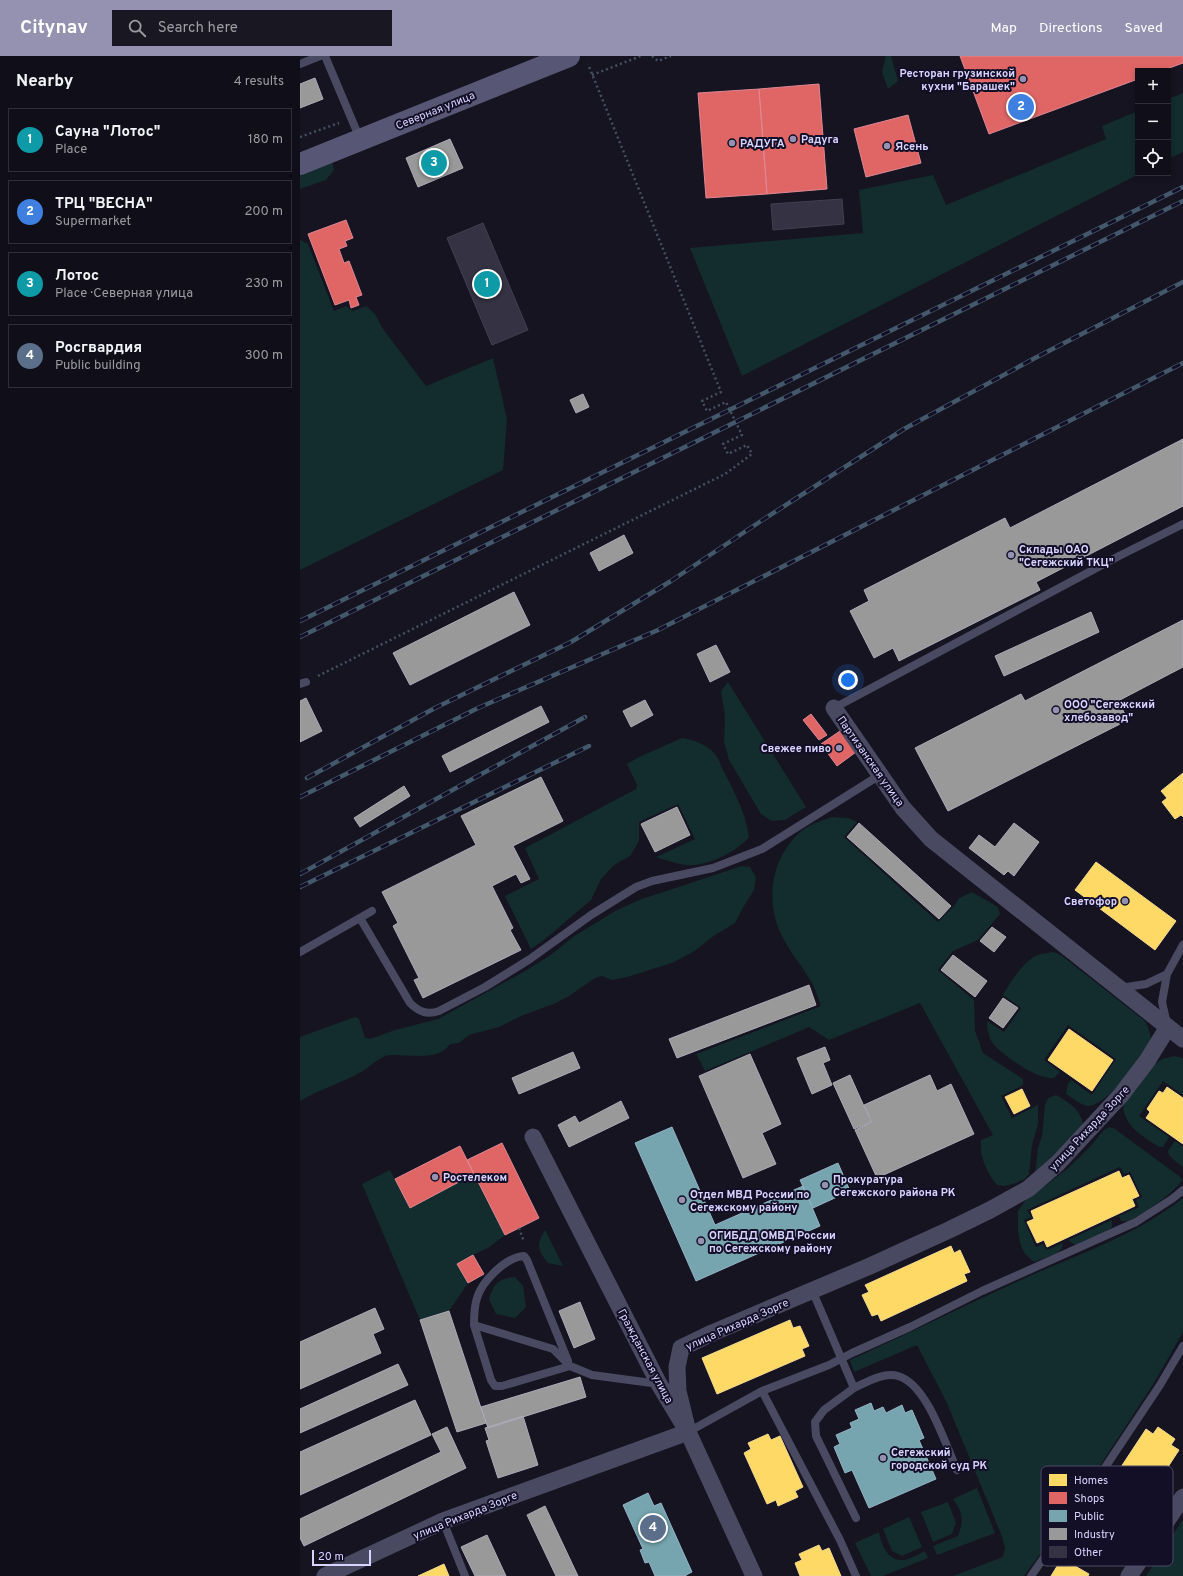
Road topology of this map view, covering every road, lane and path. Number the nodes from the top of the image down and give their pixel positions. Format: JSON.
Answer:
{"nodes":[{"id":1,"x":320,"y":56,"type":"edge"},
{"id":2,"x":325,"y":56,"type":"edge"},
{"id":3,"x":569,"y":56,"type":"edge"},
{"id":4,"x":642,"y":56,"type":"edge"},
{"id":5,"x":652,"y":56,"type":"edge"},
{"id":6,"x":671,"y":56,"type":"edge"},
{"id":7,"x":300,"y":64,"type":"edge"},
{"id":8,"x":352,"y":119,"type":"junction"},
{"id":9,"x":300,"y":137,"type":"edge"},
{"id":10,"x":360,"y":140,"type":"junction"},
{"id":11,"x":300,"y":164,"type":"edge"},
{"id":12,"x":1183,"y":524,"type":"edge"},
{"id":13,"x":303,"y":683,"type":"edge"},
{"id":14,"x":834,"y":708,"type":"joint"},
{"id":15,"x":880,"y":775,"type":"junction"},
{"id":16,"x":372,"y":911,"type":"dead end"},
{"id":17,"x":360,"y":918,"type":"junction"},
{"id":18,"x":1183,"y":946,"type":"edge"},
{"id":19,"x":300,"y":952,"type":"edge"},
{"id":20,"x":1167,"y":974,"type":"junction"},
{"id":21,"x":1120,"y":989,"type":"junction"},
{"id":22,"x":1168,"y":1027,"type":"junction"},
{"id":23,"x":1183,"y":1039,"type":"edge"},
{"id":24,"x":533,"y":1137,"type":"dead end"},
{"id":25,"x":1183,"y":1190,"type":"edge"},
{"id":26,"x":812,"y":1290,"type":"junction"},
{"id":27,"x":474,"y":1325,"type":"junction"},
{"id":28,"x":1183,"y":1346,"type":"edge"},
{"id":29,"x":841,"y":1358,"type":"junction"},
{"id":30,"x":570,"y":1366,"type":"junction"},
{"id":31,"x":659,"y":1384,"type":"junction"},
{"id":32,"x":854,"y":1388,"type":"junction"},
{"id":33,"x":762,"y":1392,"type":"junction"},
{"id":34,"x":688,"y":1432,"type":"junction"},
{"id":35,"x":1106,"y":1466,"type":"edge"},
{"id":36,"x":957,"y":1470,"type":"dead end"},
{"id":37,"x":1183,"y":1497,"type":"edge"},
{"id":38,"x":1173,"y":1512,"type":"edge"},
{"id":39,"x":856,"y":1518,"type":"dead end"},
{"id":40,"x":443,"y":1521,"type":"junction"},
{"id":41,"x":1041,"y":1562,"type":"edge"},
{"id":42,"x":1137,"y":1566,"type":"edge"},
{"id":43,"x":325,"y":1576,"type":"edge"},
{"id":44,"x":465,"y":1576,"type":"edge"},
{"id":45,"x":754,"y":1576,"type":"edge"},
{"id":46,"x":856,"y":1576,"type":"edge"},
{"id":47,"x":1031,"y":1576,"type":"edge"},
{"id":48,"x":1130,"y":1576,"type":"edge"}],
"edges":[{"from":1,"to":7,"type":"lane"},
{"from":2,"to":8,"type":"lane"},
{"from":3,"to":10,"type":"street","name":"Северная улица"},
{"from":4,"to":13,"type":"path"},
{"from":5,"to":6,"type":"path"},
{"from":8,"to":9,"type":"path"},
{"from":8,"to":10,"type":"lane"},
{"from":10,"to":11,"type":"street","name":"Северная улица"},
{"from":12,"to":14,"type":"lane","name":"Партизанская улица"},
{"from":14,"to":15,"type":"street","name":"Партизанская улица"},
{"from":15,"to":17,"type":"lane"},
{"from":15,"to":21,"type":"street","name":"Партизанская улица"},
{"from":16,"to":17,"type":"lane"},
{"from":17,"to":19,"type":"lane"},
{"from":18,"to":20,"type":"lane"},
{"from":20,"to":21,"type":"lane"},
{"from":20,"to":22,"type":"lane"},
{"from":21,"to":22,"type":"street","name":"Партизанская улица"},
{"from":22,"to":23,"type":"street","name":"Партизанская улица"},
{"from":22,"to":26,"type":"street","name":"улица Рихарда Зорге"},
{"from":24,"to":31,"type":"street","name":"Гражданская улица"},
{"from":25,"to":29,"type":"lane"},
{"from":26,"to":29,"type":"lane"},
{"from":26,"to":34,"type":"street","name":"улица Рихарда Зорге"},
{"from":27,"to":30,"type":"lane"},
{"from":27,"to":30,"type":"lane"},
{"from":27,"to":30,"type":"lane"},
{"from":28,"to":35,"type":"lane"},
{"from":29,"to":32,"type":"lane"},
{"from":29,"to":33,"type":"lane"},
{"from":30,"to":31,"type":"lane"},
{"from":31,"to":34,"type":"street","name":"Гражданская улица"},
{"from":32,"to":36,"type":"lane"},
{"from":32,"to":39,"type":"lane"},
{"from":33,"to":34,"type":"lane"},
{"from":33,"to":46,"type":"lane"},
{"from":34,"to":40,"type":"street","name":"улица Рихарда Зорге"},
{"from":34,"to":45,"type":"street","name":"Гражданская улица"},
{"from":37,"to":38,"type":"street"},
{"from":40,"to":43,"type":"street","name":"улица Рихарда Зорге"},
{"from":40,"to":44,"type":"lane"},
{"from":41,"to":47,"type":"lane"},
{"from":42,"to":48,"type":"street"}]}
